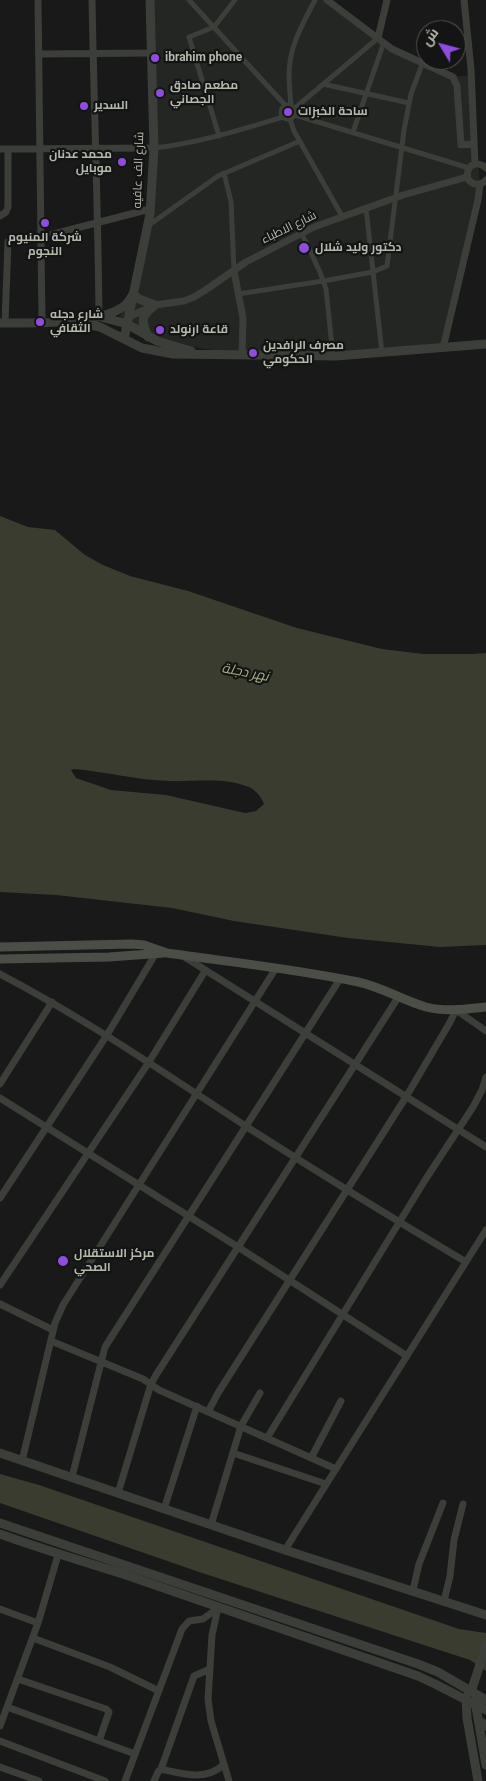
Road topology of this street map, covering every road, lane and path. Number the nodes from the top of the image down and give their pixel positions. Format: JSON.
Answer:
{"nodes":[{"id":1,"x":38,"y":0,"type":"edge"},
{"id":2,"x":92,"y":0,"type":"edge"},
{"id":3,"x":150,"y":0,"type":"edge"},
{"id":4,"x":189,"y":0,"type":"edge"},
{"id":5,"x":235,"y":0,"type":"edge"},
{"id":6,"x":315,"y":0,"type":"edge"},
{"id":7,"x":327,"y":0,"type":"edge"},
{"id":8,"x":387,"y":0,"type":"edge"},
{"id":9,"x":464,"y":0,"type":"edge"},
{"id":10,"x":214,"y":27,"type":"junction"},
{"id":11,"x":381,"y":40,"type":"junction"},
{"id":12,"x":152,"y":53,"type":"junction"},
{"id":13,"x":39,"y":54,"type":"junction"},
{"id":14,"x":93,"y":54,"type":"junction"},
{"id":15,"x":416,"y":59,"type":"edge"},
{"id":16,"x":420,"y":70,"type":"edge"},
{"id":17,"x":438,"y":70,"type":"edge"},
{"id":18,"x":323,"y":84,"type":"junction"},
{"id":19,"x":366,"y":94,"type":"junction"},
{"id":20,"x":409,"y":103,"type":"junction"},
{"id":21,"x":285,"y":105,"type":"junction"},
{"id":22,"x":293,"y":112,"type":"junction"},
{"id":23,"x":283,"y":117,"type":"junction"},
{"id":24,"x":353,"y":132,"type":"junction"},
{"id":25,"x":219,"y":136,"type":"junction"},
{"id":26,"x":300,"y":141,"type":"junction"},
{"id":27,"x":474,"y":144,"type":"junction"},
{"id":28,"x":402,"y":147,"type":"junction"},
{"id":29,"x":94,"y":148,"type":"junction"},
{"id":30,"x":154,"y":148,"type":"junction"},
{"id":31,"x":4,"y":149,"type":"edge"},
{"id":32,"x":41,"y":149,"type":"junction"},
{"id":33,"x":472,"y":166,"type":"junction"},
{"id":34,"x":486,"y":168,"type":"edge"},
{"id":35,"x":224,"y":173,"type":"junction"},
{"id":36,"x":467,"y":176,"type":"junction"},
{"id":37,"x":484,"y":181,"type":"edge"},
{"id":38,"x":395,"y":198,"type":"junction"},
{"id":39,"x":366,"y":208,"type":"junction"},
{"id":40,"x":150,"y":209,"type":"junction"},
{"id":41,"x":0,"y":216,"type":"edge"},
{"id":42,"x":342,"y":216,"type":"junction"},
{"id":43,"x":98,"y":224,"type":"junction"},
{"id":44,"x":148,"y":225,"type":"junction"},
{"id":45,"x":302,"y":232,"type":"junction"},
{"id":46,"x":42,"y":237,"type":"junction"},
{"id":47,"x":8,"y":242,"type":"dead end"},
{"id":48,"x":234,"y":271,"type":"junction"},
{"id":49,"x":373,"y":272,"type":"junction"},
{"id":50,"x":323,"y":281,"type":"junction"},
{"id":51,"x":134,"y":294,"type":"junction"},
{"id":52,"x":238,"y":294,"type":"junction"},
{"id":53,"x":155,"y":305,"type":"junction"},
{"id":54,"x":99,"y":316,"type":"junction"},
{"id":55,"x":128,"y":320,"type":"junction"},
{"id":56,"x":71,"y":321,"type":"junction"},
{"id":57,"x":42,"y":322,"type":"junction"},
{"id":58,"x":2,"y":323,"type":"edge"},
{"id":59,"x":148,"y":338,"type":"junction"},
{"id":60,"x":124,"y":339,"type":"junction"},
{"id":61,"x":486,"y":344,"type":"edge"},
{"id":62,"x":443,"y":348,"type":"junction"},
{"id":63,"x":382,"y":353,"type":"junction"},
{"id":64,"x":198,"y":354,"type":"junction"},
{"id":65,"x":242,"y":355,"type":"junction"},
{"id":66,"x":333,"y":356,"type":"junction"},
{"id":67,"x":0,"y":947,"type":"edge"},
{"id":68,"x":166,"y":953,"type":"junction"},
{"id":69,"x":156,"y":954,"type":"junction"},
{"id":70,"x":180,"y":955,"type":"junction"},
{"id":71,"x":0,"y":959,"type":"edge"},
{"id":72,"x":276,"y":968,"type":"junction"},
{"id":73,"x":205,"y":971,"type":"junction"},
{"id":74,"x":0,"y":974,"type":"edge"},
{"id":75,"x":340,"y":979,"type":"junction"},
{"id":76,"x":399,"y":996,"type":"junction"},
{"id":77,"x":52,"y":1002,"type":"junction"},
{"id":78,"x":255,"y":1002,"type":"junction"},
{"id":79,"x":486,"y":1007,"type":"edge"},
{"id":80,"x":456,"y":1010,"type":"junction"},
{"id":81,"x":486,"y":1031,"type":"edge"},
{"id":82,"x":306,"y":1034,"type":"junction"},
{"id":83,"x":107,"y":1035,"type":"junction"},
{"id":84,"x":149,"y":1062,"type":"junction"},
{"id":85,"x":356,"y":1066,"type":"junction"},
{"id":86,"x":486,"y":1077,"type":"edge"},
{"id":87,"x":0,"y":1084,"type":"edge"},
{"id":88,"x":197,"y":1094,"type":"junction"},
{"id":89,"x":0,"y":1098,"type":"edge"},
{"id":90,"x":406,"y":1098,"type":"junction"},
{"id":91,"x":246,"y":1126,"type":"junction"},
{"id":92,"x":47,"y":1127,"type":"junction"},
{"id":93,"x":457,"y":1130,"type":"junction"},
{"id":94,"x":486,"y":1147,"type":"edge"},
{"id":95,"x":89,"y":1154,"type":"junction"},
{"id":96,"x":296,"y":1158,"type":"junction"},
{"id":97,"x":138,"y":1186,"type":"junction"},
{"id":98,"x":347,"y":1190,"type":"junction"},
{"id":99,"x":0,"y":1198,"type":"edge"},
{"id":100,"x":189,"y":1217,"type":"junction"},
{"id":101,"x":399,"y":1222,"type":"junction"},
{"id":102,"x":486,"y":1230,"type":"edge"},
{"id":103,"x":238,"y":1247,"type":"junction"},
{"id":104,"x":466,"y":1262,"type":"junction"},
{"id":105,"x":289,"y":1281,"type":"junction"},
{"id":106,"x":0,"y":1285,"type":"edge"},
{"id":107,"x":0,"y":1304,"type":"edge"},
{"id":108,"x":343,"y":1315,"type":"junction"},
{"id":109,"x":53,"y":1330,"type":"junction"},
{"id":110,"x":51,"y":1341,"type":"junction"},
{"id":111,"x":407,"y":1356,"type":"junction"},
{"id":112,"x":101,"y":1362,"type":"junction"},
{"id":113,"x":151,"y":1384,"type":"junction"},
{"id":114,"x":260,"y":1393,"type":"dead end"},
{"id":115,"x":341,"y":1401,"type":"dead end"},
{"id":116,"x":197,"y":1406,"type":"junction"},
{"id":117,"x":208,"y":1412,"type":"junction"},
{"id":118,"x":241,"y":1426,"type":"junction"},
{"id":119,"x":267,"y":1438,"type":"junction"},
{"id":120,"x":0,"y":1453,"type":"edge"},
{"id":121,"x":233,"y":1453,"type":"junction"},
{"id":122,"x":310,"y":1458,"type":"junction"},
{"id":123,"x":22,"y":1460,"type":"junction"},
{"id":124,"x":336,"y":1469,"type":"junction"},
{"id":125,"x":72,"y":1477,"type":"junction"},
{"id":126,"x":326,"y":1484,"type":"junction"},
{"id":127,"x":118,"y":1493,"type":"junction"},
{"id":128,"x":443,"y":1503,"type":"dead end"},
{"id":129,"x":463,"y":1504,"type":"dead end"},
{"id":130,"x":164,"y":1509,"type":"junction"},
{"id":131,"x":0,"y":1523,"type":"edge"},
{"id":132,"x":211,"y":1525,"type":"junction"},
{"id":133,"x":0,"y":1534,"type":"edge"},
{"id":134,"x":284,"y":1550,"type":"junction"},
{"id":135,"x":58,"y":1555,"type":"junction"},
{"id":136,"x":412,"y":1590,"type":"junction"},
{"id":137,"x":444,"y":1601,"type":"junction"},
{"id":138,"x":218,"y":1608,"type":"junction"},
{"id":139,"x":0,"y":1609,"type":"edge"},
{"id":140,"x":486,"y":1615,"type":"edge"},
{"id":141,"x":38,"y":1623,"type":"junction"},
{"id":142,"x":33,"y":1638,"type":"junction"},
{"id":143,"x":486,"y":1646,"type":"edge"},
{"id":144,"x":210,"y":1669,"type":"junction"},
{"id":145,"x":18,"y":1679,"type":"junction"},
{"id":146,"x":159,"y":1691,"type":"junction"},
{"id":147,"x":471,"y":1691,"type":"junction"},
{"id":148,"x":466,"y":1700,"type":"junction"},
{"id":149,"x":486,"y":1700,"type":"edge"},
{"id":150,"x":476,"y":1705,"type":"junction"},
{"id":151,"x":7,"y":1707,"type":"junction"},
{"id":152,"x":486,"y":1710,"type":"edge"},
{"id":153,"x":484,"y":1724,"type":"edge"},
{"id":154,"x":0,"y":1726,"type":"edge"},
{"id":155,"x":99,"y":1740,"type":"junction"},
{"id":156,"x":0,"y":1741,"type":"edge"},
{"id":157,"x":136,"y":1754,"type":"junction"},
{"id":158,"x":223,"y":1765,"type":"junction"},
{"id":159,"x":486,"y":1765,"type":"edge"},
{"id":160,"x":0,"y":1766,"type":"edge"},
{"id":161,"x":161,"y":1769,"type":"junction"},
{"id":162,"x":39,"y":1781,"type":"edge"},
{"id":163,"x":105,"y":1781,"type":"edge"},
{"id":164,"x":125,"y":1781,"type":"edge"},
{"id":165,"x":154,"y":1781,"type":"edge"},
{"id":166,"x":228,"y":1781,"type":"edge"},
{"id":167,"x":478,"y":1781,"type":"edge"}],
"edges":[{"from":1,"to":13,"type":"street"},
{"from":2,"to":14,"type":"street"},
{"from":3,"to":12,"type":"street","name":"شارع الف عافيه"},
{"from":4,"to":10,"type":"street"},
{"from":5,"to":10,"type":"street"},
{"from":6,"to":22,"type":"street"},
{"from":7,"to":11,"type":"street"},
{"from":8,"to":11,"type":"street"},
{"from":9,"to":27,"type":"street"},
{"from":10,"to":21,"type":"street"},
{"from":10,"to":25,"type":"street"},
{"from":11,"to":15,"type":"street"},
{"from":11,"to":18,"type":"street"},
{"from":11,"to":19,"type":"street"},
{"from":12,"to":14,"type":"street"},
{"from":12,"to":30,"type":"street","name":"شارع الف عافيه"},
{"from":13,"to":14,"type":"street"},
{"from":13,"to":32,"type":"street"},
{"from":14,"to":29,"type":"street"},
{"from":16,"to":20,"type":"street"},
{"from":17,"to":27,"type":"street"},
{"from":18,"to":19,"type":"street"},
{"from":18,"to":22,"type":"street"},
{"from":19,"to":20,"type":"street"},
{"from":19,"to":24,"type":"street"},
{"from":20,"to":28,"type":"street"},
{"from":21,"to":22,"type":"street"},
{"from":21,"to":23,"type":"street"},
{"from":22,"to":23,"type":"street"},
{"from":22,"to":24,"type":"street"},
{"from":22,"to":26,"type":"street"},
{"from":23,"to":25,"type":"street"},
{"from":24,"to":28,"type":"street"},
{"from":25,"to":30,"type":"street"},
{"from":26,"to":35,"type":"street"},
{"from":26,"to":42,"type":"street"},
{"from":27,"to":33,"type":"street"},
{"from":28,"to":33,"type":"street"},
{"from":28,"to":38,"type":"street"},
{"from":29,"to":30,"type":"street"},
{"from":29,"to":32,"type":"street"},
{"from":29,"to":43,"type":"street"},
{"from":30,"to":40,"type":"street","name":"شارع الف عافيه"},
{"from":31,"to":32,"type":"street"},
{"from":31,"to":41,"type":"street"},
{"from":32,"to":46,"type":"street"},
{"from":33,"to":34,"type":"street"},
{"from":33,"to":36,"type":"street"},
{"from":35,"to":44,"type":"street"},
{"from":35,"to":48,"type":"street"},
{"from":36,"to":37,"type":"street"},
{"from":36,"to":38,"type":"street","name":"شارع الاطباء"},
{"from":37,"to":62,"type":"street"},
{"from":38,"to":39,"type":"street","name":"شارع الاطباء"},
{"from":38,"to":49,"type":"street"},
{"from":39,"to":42,"type":"street","name":"شارع الاطباء"},
{"from":39,"to":49,"type":"street"},
{"from":40,"to":43,"type":"street"},
{"from":40,"to":44,"type":"street","name":"شارع الف عافيه"},
{"from":42,"to":45,"type":"street","name":"شارع الاطباء"},
{"from":43,"to":46,"type":"street"},
{"from":43,"to":54,"type":"street"},
{"from":44,"to":51,"type":"street","name":"شارع الف عافيه"},
{"from":45,"to":48,"type":"street","name":"شارع الاطباء"},
{"from":45,"to":50,"type":"street"},
{"from":46,"to":57,"type":"street"},
{"from":47,"to":58,"type":"street"},
{"from":48,"to":52,"type":"street"},
{"from":48,"to":53,"type":"street","name":"شارع الاطباء"},
{"from":49,"to":50,"type":"street"},
{"from":49,"to":63,"type":"street"},
{"from":50,"to":52,"type":"street"},
{"from":50,"to":66,"type":"street"},
{"from":51,"to":53,"type":"street"},
{"from":51,"to":54,"type":"street"},
{"from":51,"to":55,"type":"street","name":"شارع الف عافيه"},
{"from":52,"to":65,"type":"street"},
{"from":53,"to":55,"type":"street","name":"شارع الاطباء"},
{"from":53,"to":59,"type":"street"},
{"from":54,"to":55,"type":"street"},
{"from":54,"to":56,"type":"street"},
{"from":55,"to":59,"type":"street"},
{"from":55,"to":60,"type":"street","name":"شارع الف عافيه"},
{"from":56,"to":57,"type":"street"},
{"from":56,"to":60,"type":"street"},
{"from":57,"to":58,"type":"street"},
{"from":59,"to":64,"type":"street"},
{"from":60,"to":64,"type":"street"},
{"from":61,"to":62,"type":"street"},
{"from":62,"to":63,"type":"street"},
{"from":63,"to":66,"type":"street"},
{"from":64,"to":65,"type":"street"},
{"from":65,"to":66,"type":"street"},
{"from":67,"to":68,"type":"main road"},
{"from":68,"to":69,"type":"main road"},
{"from":68,"to":70,"type":"main road"},
{"from":69,"to":71,"type":"main road"},
{"from":69,"to":83,"type":"street"},
{"from":70,"to":72,"type":"main road"},
{"from":70,"to":73,"type":"street"},
{"from":72,"to":75,"type":"main road"},
{"from":72,"to":78,"type":"street"},
{"from":73,"to":78,"type":"street"},
{"from":73,"to":84,"type":"street"},
{"from":74,"to":77,"type":"street"},
{"from":75,"to":76,"type":"main road"},
{"from":75,"to":82,"type":"street"},
{"from":76,"to":80,"type":"main road"},
{"from":76,"to":85,"type":"street"},
{"from":77,"to":83,"type":"street"},
{"from":77,"to":87,"type":"street"},
{"from":78,"to":82,"type":"street"},
{"from":78,"to":88,"type":"street"},
{"from":79,"to":80,"type":"main road"},
{"from":80,"to":81,"type":"street"},
{"from":80,"to":90,"type":"street"},
{"from":82,"to":85,"type":"street"},
{"from":82,"to":91,"type":"street"},
{"from":83,"to":84,"type":"street"},
{"from":83,"to":92,"type":"street"},
{"from":84,"to":88,"type":"street"},
{"from":84,"to":95,"type":"street"},
{"from":85,"to":90,"type":"street"},
{"from":85,"to":96,"type":"street"},
{"from":86,"to":93,"type":"street"},
{"from":88,"to":91,"type":"street"},
{"from":88,"to":97,"type":"street"},
{"from":89,"to":92,"type":"street"},
{"from":90,"to":93,"type":"street"},
{"from":90,"to":98,"type":"street"},
{"from":91,"to":96,"type":"street"},
{"from":91,"to":100,"type":"street"},
{"from":92,"to":95,"type":"street"},
{"from":92,"to":99,"type":"street"},
{"from":93,"to":94,"type":"street"},
{"from":93,"to":101,"type":"street"},
{"from":95,"to":97,"type":"street"},
{"from":95,"to":106,"type":"street"},
{"from":96,"to":98,"type":"street"},
{"from":96,"to":103,"type":"street"},
{"from":97,"to":100,"type":"street"},
{"from":97,"to":109,"type":"street"},
{"from":98,"to":101,"type":"street"},
{"from":98,"to":105,"type":"street"},
{"from":100,"to":103,"type":"street"},
{"from":100,"to":112,"type":"street"},
{"from":101,"to":104,"type":"street"},
{"from":101,"to":108,"type":"street"},
{"from":102,"to":104,"type":"street"},
{"from":103,"to":105,"type":"street"},
{"from":103,"to":113,"type":"street"},
{"from":104,"to":111,"type":"street"},
{"from":105,"to":108,"type":"street"},
{"from":105,"to":117,"type":"street"},
{"from":107,"to":109,"type":"street"},
{"from":108,"to":111,"type":"street"},
{"from":108,"to":119,"type":"street"},
{"from":109,"to":110,"type":"street"},
{"from":110,"to":112,"type":"street"},
{"from":110,"to":123,"type":"street"},
{"from":111,"to":124,"type":"street"},
{"from":112,"to":113,"type":"street"},
{"from":112,"to":125,"type":"street"},
{"from":113,"to":116,"type":"street"},
{"from":113,"to":127,"type":"street"},
{"from":114,"to":118,"type":"street"},
{"from":115,"to":122,"type":"street"},
{"from":116,"to":117,"type":"street"},
{"from":116,"to":130,"type":"street"},
{"from":117,"to":118,"type":"street"},
{"from":118,"to":119,"type":"street"},
{"from":118,"to":121,"type":"street"},
{"from":119,"to":122,"type":"street"},
{"from":120,"to":123,"type":"street"},
{"from":121,"to":126,"type":"street"},
{"from":121,"to":132,"type":"street"},
{"from":122,"to":124,"type":"street"},
{"from":123,"to":125,"type":"street"},
{"from":124,"to":126,"type":"street"},
{"from":125,"to":127,"type":"street"},
{"from":126,"to":134,"type":"street"},
{"from":127,"to":130,"type":"street"},
{"from":128,"to":136,"type":"street"},
{"from":129,"to":137,"type":"street"},
{"from":130,"to":132,"type":"street"},
{"from":131,"to":147,"type":"street"},
{"from":132,"to":134,"type":"street"},
{"from":133,"to":135,"type":"street"},
{"from":134,"to":136,"type":"street"},
{"from":135,"to":138,"type":"street"},
{"from":135,"to":141,"type":"street"},
{"from":136,"to":137,"type":"street"},
{"from":137,"to":140,"type":"street"},
{"from":138,"to":144,"type":"street"},
{"from":138,"to":146,"type":"street"},
{"from":138,"to":148,"type":"street"},
{"from":139,"to":141,"type":"street"},
{"from":141,"to":142,"type":"street"},
{"from":142,"to":145,"type":"street"},
{"from":142,"to":146,"type":"street"},
{"from":143,"to":147,"type":"street"},
{"from":144,"to":158,"type":"street"},
{"from":144,"to":161,"type":"street"},
{"from":145,"to":151,"type":"street"},
{"from":145,"to":155,"type":"street"},
{"from":146,"to":157,"type":"street"},
{"from":147,"to":148,"type":"street"},
{"from":147,"to":149,"type":"street"},
{"from":147,"to":150,"type":"street"},
{"from":148,"to":150,"type":"street"},
{"from":148,"to":167,"type":"street"},
{"from":150,"to":152,"type":"street"},
{"from":150,"to":153,"type":"street"},
{"from":151,"to":154,"type":"street"},
{"from":151,"to":155,"type":"street"},
{"from":153,"to":159,"type":"street"},
{"from":155,"to":157,"type":"street"},
{"from":156,"to":163,"type":"street"},
{"from":157,"to":164,"type":"street"},
{"from":158,"to":161,"type":"street"},
{"from":158,"to":166,"type":"street"},
{"from":160,"to":162,"type":"street"},
{"from":161,"to":165,"type":"street"}]}
